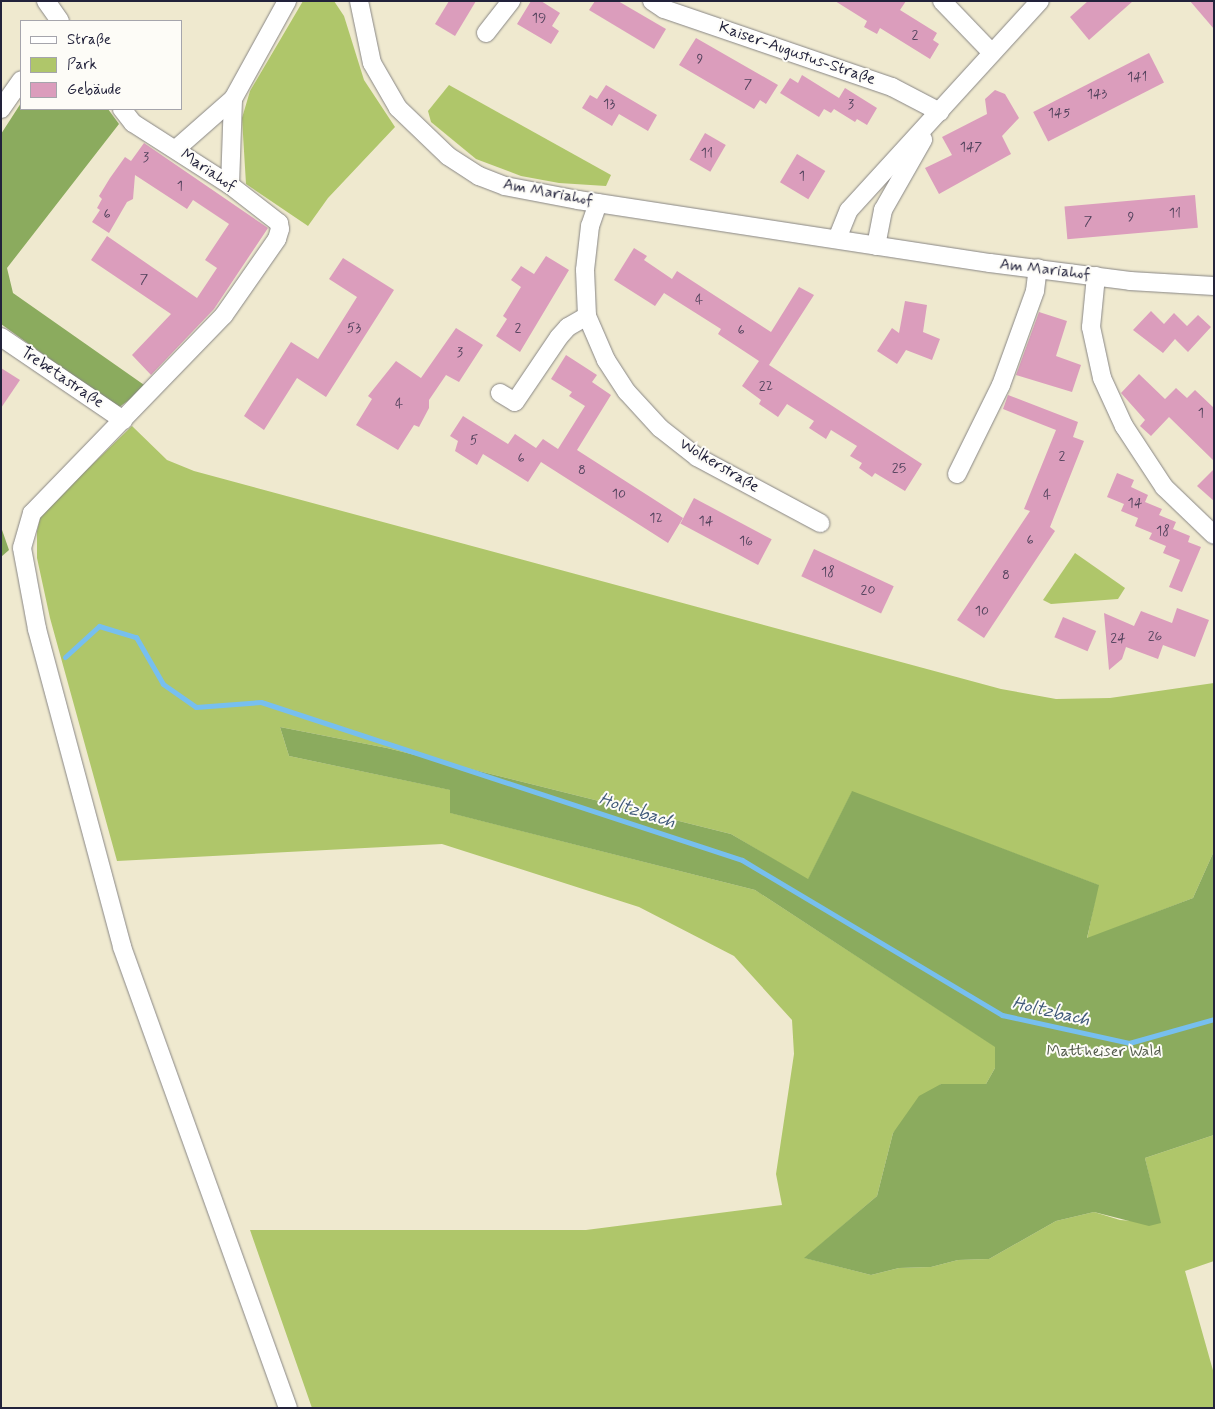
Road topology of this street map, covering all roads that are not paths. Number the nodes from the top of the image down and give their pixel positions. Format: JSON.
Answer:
{"nodes":[{"id":1,"x":46,"y":1,"type":"edge"},
{"id":2,"x":287,"y":1,"type":"edge"},
{"id":3,"x":359,"y":1,"type":"edge"},
{"id":4,"x":511,"y":1,"type":"edge"},
{"id":5,"x":652,"y":1,"type":"edge"},
{"id":6,"x":942,"y":1,"type":"edge"},
{"id":7,"x":1040,"y":1,"type":"edge"},
{"id":8,"x":59,"y":20,"type":"edge"},
{"id":9,"x":486,"y":33,"type":"dead end"},
{"id":10,"x":992,"y":53,"type":"junction"},
{"id":11,"x":20,"y":81,"type":"edge"},
{"id":12,"x":233,"y":98,"type":"junction"},
{"id":13,"x":1,"y":109,"type":"edge"},
{"id":14,"x":123,"y":110,"type":"edge"},
{"id":15,"x":940,"y":112,"type":"junction"},
{"id":16,"x":176,"y":149,"type":"junction"},
{"id":17,"x":230,"y":186,"type":"junction"},
{"id":18,"x":598,"y":203,"type":"junction"},
{"id":19,"x":837,"y":239,"type":"junction"},
{"id":20,"x":876,"y":246,"type":"junction"},
{"id":21,"x":1038,"y":268,"type":"junction"},
{"id":22,"x":1096,"y":276,"type":"junction"},
{"id":23,"x":1214,"y":286,"type":"edge"},
{"id":24,"x":587,"y":316,"type":"junction"},
{"id":25,"x":1,"y":337,"type":"edge"},
{"id":26,"x":500,"y":393,"type":"dead end"},
{"id":27,"x":123,"y":420,"type":"junction"},
{"id":28,"x":957,"y":474,"type":"dead end"},
{"id":29,"x":820,"y":523,"type":"dead end"},
{"id":30,"x":1214,"y":535,"type":"edge"},
{"id":31,"x":288,"y":1408,"type":"edge"}],
"edges":[{"from":1,"to":8,"type":"street"},
{"from":2,"to":12,"type":"street"},
{"from":3,"to":18,"type":"street","name":"Am Mariahof"},
{"from":4,"to":9,"type":"street"},
{"from":5,"to":15,"type":"street","name":"Kaiser-Augustus-Straße"},
{"from":6,"to":10,"type":"street"},
{"from":7,"to":10,"type":"street"},
{"from":10,"to":15,"type":"street"},
{"from":11,"to":13,"type":"street"},
{"from":12,"to":16,"type":"street"},
{"from":12,"to":17,"type":"street"},
{"from":14,"to":16,"type":"street","name":"Mariahof"},
{"from":15,"to":19,"type":"street"},
{"from":15,"to":20,"type":"street"},
{"from":16,"to":17,"type":"street","name":"Mariahof"},
{"from":17,"to":27,"type":"street","name":"Mariahof"},
{"from":18,"to":19,"type":"street","name":"Am Mariahof"},
{"from":18,"to":24,"type":"street","name":"Wolkerstraße"},
{"from":19,"to":20,"type":"street","name":"Am Mariahof"},
{"from":20,"to":21,"type":"street","name":"Am Mariahof"},
{"from":21,"to":22,"type":"street","name":"Am Mariahof"},
{"from":21,"to":28,"type":"street"},
{"from":22,"to":23,"type":"street","name":"Am Mariahof"},
{"from":22,"to":30,"type":"street"},
{"from":24,"to":26,"type":"street"},
{"from":24,"to":29,"type":"street","name":"Wolkerstraße"},
{"from":25,"to":27,"type":"street","name":"Trebetastraße"},
{"from":27,"to":31,"type":"street"}]}
